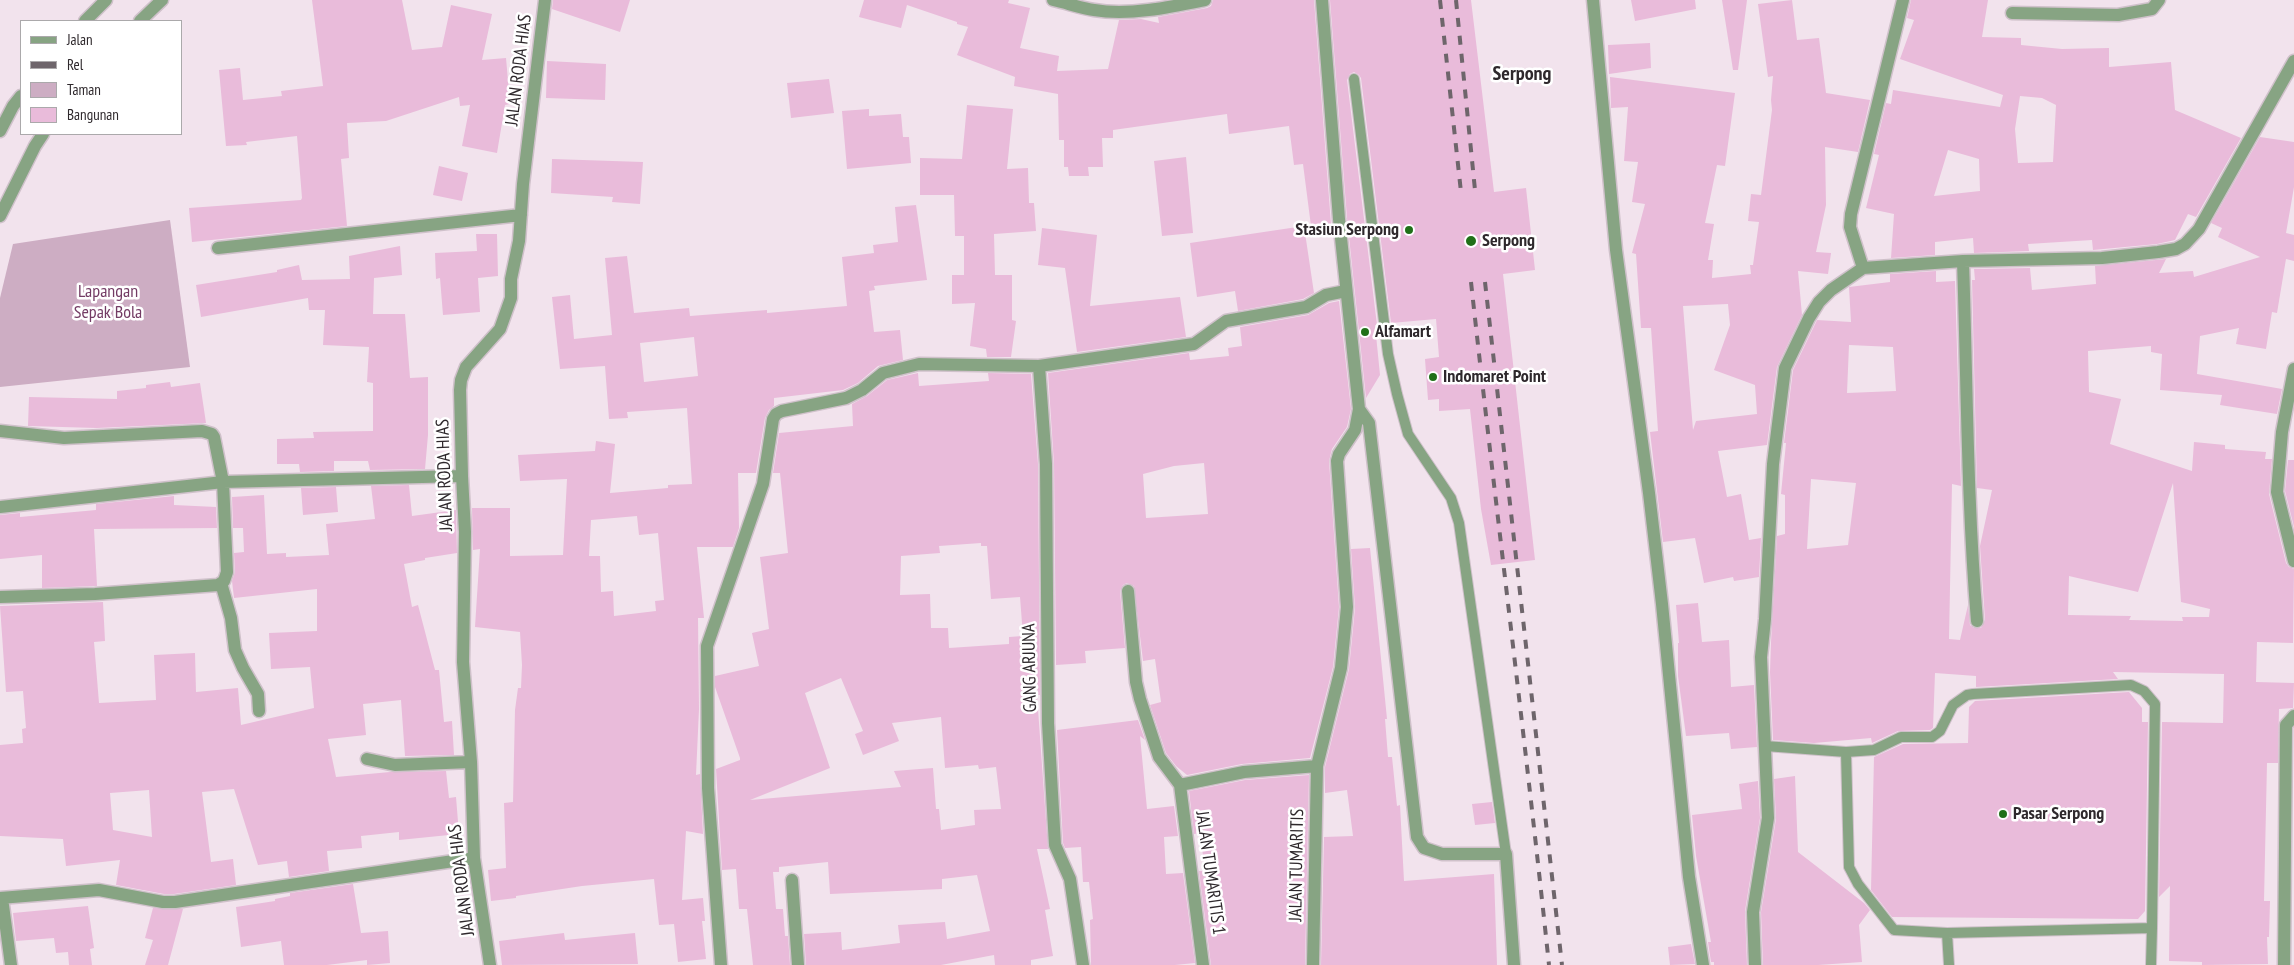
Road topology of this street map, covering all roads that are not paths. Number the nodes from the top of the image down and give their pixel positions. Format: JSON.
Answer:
{"nodes":[{"id":1,"x":162,"y":0,"type":"edge"},
{"id":2,"x":545,"y":0,"type":"edge"},
{"id":3,"x":1053,"y":0,"type":"edge"},
{"id":4,"x":1205,"y":0,"type":"edge"},
{"id":5,"x":1322,"y":0,"type":"edge"},
{"id":6,"x":1593,"y":0,"type":"edge"},
{"id":7,"x":1904,"y":0,"type":"edge"},
{"id":8,"x":2159,"y":0,"type":"edge"},
{"id":9,"x":99,"y":3,"type":"edge"},
{"id":10,"x":2012,"y":13,"type":"dead end"},
{"id":11,"x":86,"y":20,"type":"edge"},
{"id":12,"x":141,"y":20,"type":"edge"},
{"id":13,"x":2294,"y":62,"type":"edge"},
{"id":14,"x":1354,"y":79,"type":"dead end"},
{"id":15,"x":20,"y":97,"type":"edge"},
{"id":16,"x":0,"y":131,"type":"edge"},
{"id":17,"x":43,"y":135,"type":"edge"},
{"id":18,"x":521,"y":215,"type":"junction"},
{"id":19,"x":0,"y":216,"type":"edge"},
{"id":20,"x":218,"y":248,"type":"dead end"},
{"id":21,"x":1963,"y":261,"type":"junction"},
{"id":22,"x":1863,"y":268,"type":"junction"},
{"id":23,"x":1346,"y":291,"type":"junction"},
{"id":24,"x":1039,"y":366,"type":"junction"},
{"id":25,"x":2294,"y":370,"type":"edge"},
{"id":26,"x":1359,"y":410,"type":"junction"},
{"id":27,"x":0,"y":431,"type":"edge"},
{"id":28,"x":2288,"y":432,"type":"edge"},
{"id":29,"x":462,"y":476,"type":"junction"},
{"id":30,"x":223,"y":482,"type":"junction"},
{"id":31,"x":0,"y":507,"type":"edge"},
{"id":32,"x":2294,"y":561,"type":"edge"},
{"id":33,"x":221,"y":583,"type":"junction"},
{"id":34,"x":1128,"y":591,"type":"dead end"},
{"id":35,"x":0,"y":598,"type":"edge"},
{"id":36,"x":1977,"y":621,"type":"dead end"},
{"id":37,"x":259,"y":712,"type":"dead end"},
{"id":38,"x":2294,"y":716,"type":"edge"},
{"id":39,"x":1765,"y":746,"type":"junction"},
{"id":40,"x":1846,"y":752,"type":"junction"},
{"id":41,"x":367,"y":758,"type":"dead end"},
{"id":42,"x":471,"y":762,"type":"junction"},
{"id":43,"x":1317,"y":766,"type":"junction"},
{"id":44,"x":1180,"y":785,"type":"junction"},
{"id":45,"x":1506,"y":854,"type":"junction"},
{"id":46,"x":474,"y":858,"type":"junction"},
{"id":47,"x":792,"y":880,"type":"dead end"},
{"id":48,"x":1,"y":898,"type":"edge"},
{"id":49,"x":2152,"y":928,"type":"junction"},
{"id":50,"x":1947,"y":933,"type":"junction"},
{"id":51,"x":11,"y":965,"type":"edge"},
{"id":52,"x":490,"y":965,"type":"edge"},
{"id":53,"x":721,"y":965,"type":"edge"},
{"id":54,"x":798,"y":965,"type":"edge"},
{"id":55,"x":1082,"y":965,"type":"edge"},
{"id":56,"x":1203,"y":965,"type":"edge"},
{"id":57,"x":1313,"y":965,"type":"edge"},
{"id":58,"x":1514,"y":965,"type":"edge"},
{"id":59,"x":1703,"y":965,"type":"edge"},
{"id":60,"x":1755,"y":965,"type":"edge"},
{"id":61,"x":1948,"y":965,"type":"edge"},
{"id":62,"x":2151,"y":965,"type":"edge"},
{"id":63,"x":2284,"y":965,"type":"edge"}],
"edges":[{"from":1,"to":12,"type":"street"},
{"from":2,"to":18,"type":"street","name":"JALAN RODA HIAS"},
{"from":3,"to":4,"type":"street"},
{"from":5,"to":23,"type":"street"},
{"from":6,"to":59,"type":"street"},
{"from":7,"to":22,"type":"street"},
{"from":8,"to":10,"type":"street"},
{"from":9,"to":11,"type":"street"},
{"from":13,"to":21,"type":"street"},
{"from":14,"to":45,"type":"lane"},
{"from":15,"to":16,"type":"street"},
{"from":17,"to":19,"type":"street"},
{"from":18,"to":20,"type":"street"},
{"from":18,"to":29,"type":"street","name":"JALAN RODA HIAS"},
{"from":21,"to":22,"type":"street"},
{"from":21,"to":36,"type":"street"},
{"from":22,"to":39,"type":"street"},
{"from":23,"to":24,"type":"street"},
{"from":23,"to":26,"type":"street"},
{"from":24,"to":53,"type":"street"},
{"from":24,"to":55,"type":"street","name":"GANG ARJUNA"},
{"from":25,"to":28,"type":"street"},
{"from":26,"to":43,"type":"street","name":"JALAN TUMARITIS"},
{"from":26,"to":45,"type":"street"},
{"from":27,"to":30,"type":"street"},
{"from":28,"to":32,"type":"street"},
{"from":29,"to":30,"type":"street"},
{"from":29,"to":42,"type":"street","name":"JALAN RODA HIAS"},
{"from":30,"to":31,"type":"street"},
{"from":30,"to":33,"type":"street"},
{"from":33,"to":35,"type":"street"},
{"from":33,"to":37,"type":"street"},
{"from":34,"to":44,"type":"street"},
{"from":38,"to":63,"type":"street"},
{"from":39,"to":40,"type":"lane"},
{"from":39,"to":60,"type":"street"},
{"from":40,"to":49,"type":"lane"},
{"from":40,"to":50,"type":"lane"},
{"from":41,"to":42,"type":"street"},
{"from":42,"to":46,"type":"street","name":"JALAN RODA HIAS"},
{"from":43,"to":44,"type":"street"},
{"from":43,"to":57,"type":"street","name":"JALAN TUMARITIS"},
{"from":44,"to":56,"type":"street","name":"JALAN TUMARITIS 1"},
{"from":45,"to":58,"type":"street"},
{"from":46,"to":48,"type":"street"},
{"from":46,"to":52,"type":"street","name":"JALAN RODA HIAS"},
{"from":47,"to":54,"type":"street"},
{"from":48,"to":51,"type":"street"},
{"from":49,"to":50,"type":"lane"},
{"from":49,"to":62,"type":"lane"},
{"from":50,"to":61,"type":"lane"}]}
